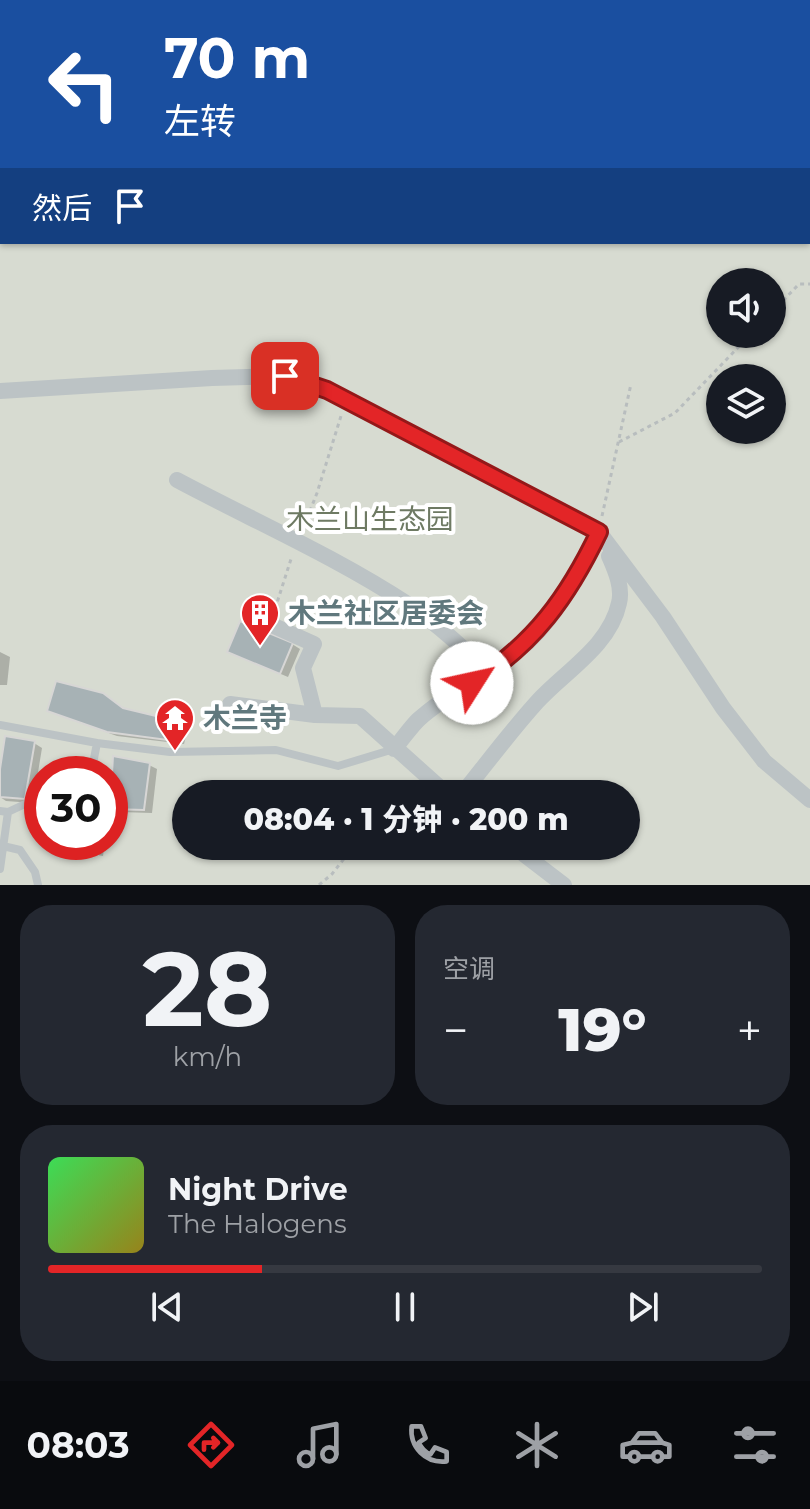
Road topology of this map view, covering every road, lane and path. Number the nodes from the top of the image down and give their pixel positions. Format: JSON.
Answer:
{"nodes":[{"id":1,"x":810,"y":284,"type":"edge"},
{"id":2,"x":786,"y":297,"type":"edge"},
{"id":3,"x":738,"y":348,"type":"edge"},
{"id":4,"x":631,"y":384,"type":"dead end"},
{"id":5,"x":0,"y":391,"type":"edge"},
{"id":6,"x":345,"y":399,"type":"junction"},
{"id":7,"x":619,"y":442,"type":"junction"},
{"id":8,"x":177,"y":480,"type":"dead end"},
{"id":9,"x":599,"y":532,"type":"junction"},
{"id":10,"x":297,"y":543,"type":"junction"},
{"id":11,"x":279,"y":589,"type":"dead end"},
{"id":12,"x":254,"y":617,"type":"dead end"},
{"id":13,"x":488,"y":672,"type":"junction"},
{"id":14,"x":230,"y":704,"type":"dead end"},
{"id":15,"x":315,"y":715,"type":"junction"},
{"id":16,"x":0,"y":725,"type":"edge"},
{"id":17,"x":97,"y":743,"type":"junction"},
{"id":18,"x":394,"y":749,"type":"junction"},
{"id":19,"x":94,"y":756,"type":"edge"},
{"id":20,"x":431,"y":780,"type":"edge"},
{"id":21,"x":473,"y":780,"type":"edge"},
{"id":22,"x":810,"y":800,"type":"edge"},
{"id":23,"x":24,"y":804,"type":"edge"},
{"id":24,"x":4,"y":812,"type":"edge"},
{"id":25,"x":3,"y":846,"type":"junction"},
{"id":26,"x":343,"y":860,"type":"edge"},
{"id":27,"x":531,"y":860,"type":"edge"},
{"id":28,"x":0,"y":869,"type":"edge"},
{"id":29,"x":38,"y":885,"type":"edge"},
{"id":30,"x":319,"y":885,"type":"edge"},
{"id":31,"x":564,"y":885,"type":"edge"}],
"edges":[{"from":1,"to":2,"type":"path"},
{"from":3,"to":7,"type":"path"},
{"from":4,"to":7,"type":"path"},
{"from":5,"to":6,"type":"street"},
{"from":6,"to":9,"type":"street"},
{"from":6,"to":10,"type":"path"},
{"from":7,"to":9,"type":"path"},
{"from":8,"to":10,"type":"street"},
{"from":9,"to":13,"type":"street"},
{"from":9,"to":21,"type":"street"},
{"from":9,"to":22,"type":"street"},
{"from":10,"to":11,"type":"path"},
{"from":10,"to":13,"type":"street"},
{"from":12,"to":15,"type":"street"},
{"from":13,"to":18,"type":"street"},
{"from":14,"to":15,"type":"street"},
{"from":15,"to":18,"type":"street"},
{"from":16,"to":17,"type":"lane"},
{"from":17,"to":18,"type":"lane"},
{"from":17,"to":19,"type":"lane"},
{"from":18,"to":20,"type":"street"},
{"from":23,"to":24,"type":"lane"},
{"from":24,"to":25,"type":"lane"},
{"from":25,"to":28,"type":"lane"},
{"from":25,"to":29,"type":"lane"},
{"from":26,"to":30,"type":"path"},
{"from":27,"to":31,"type":"street"}]}
